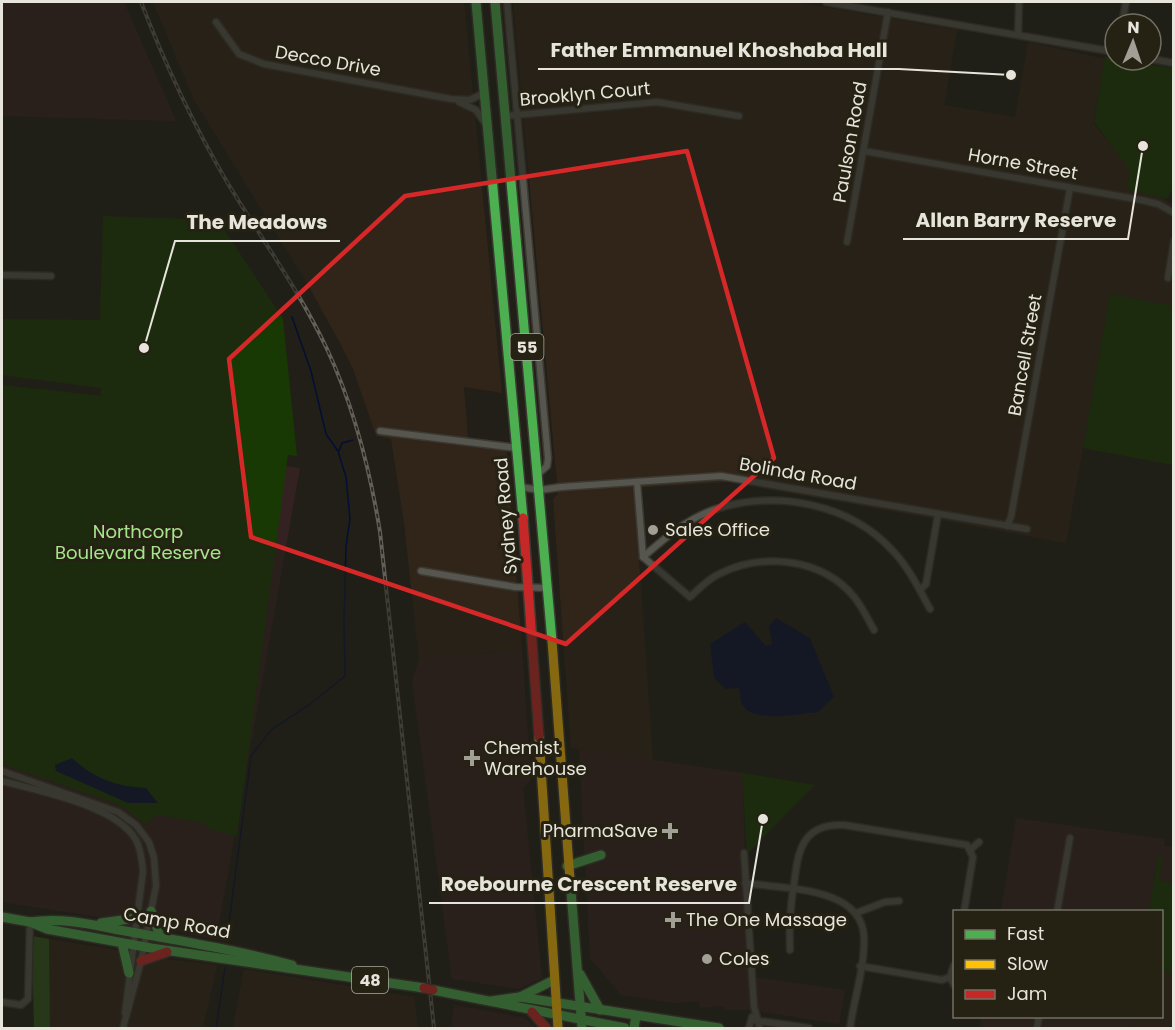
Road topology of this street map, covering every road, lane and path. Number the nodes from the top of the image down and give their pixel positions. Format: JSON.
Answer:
{"nodes":[{"id":1,"x":476,"y":2,"type":"edge"},
{"id":2,"x":507,"y":2,"type":"edge"},
{"id":3,"x":826,"y":2,"type":"edge"},
{"id":4,"x":1019,"y":2,"type":"edge"},
{"id":5,"x":495,"y":4,"type":"edge"},
{"id":6,"x":888,"y":12,"type":"junction"},
{"id":7,"x":508,"y":20,"type":"junction"},
{"id":8,"x":216,"y":22,"type":"dead end"},
{"id":9,"x":1018,"y":35,"type":"junction"},
{"id":10,"x":1103,"y":50,"type":"edge"},
{"id":11,"x":484,"y":93,"type":"junction"},
{"id":12,"x":451,"y":99,"type":"junction"},
{"id":13,"x":517,"y":115,"type":"junction"},
{"id":14,"x":506,"y":116,"type":"junction"},
{"id":15,"x":739,"y":117,"type":"dead end"},
{"id":16,"x":487,"y":126,"type":"junction"},
{"id":17,"x":864,"y":151,"type":"junction"},
{"id":18,"x":1070,"y":188,"type":"junction"},
{"id":19,"x":1173,"y":213,"type":"edge"},
{"id":20,"x":1173,"y":241,"type":"edge"},
{"id":21,"x":847,"y":242,"type":"dead end"},
{"id":22,"x":2,"y":275,"type":"edge"},
{"id":23,"x":51,"y":276,"type":"dead end"},
{"id":24,"x":1168,"y":278,"type":"dead end"},
{"id":25,"x":534,"y":294,"type":"junction"},
{"id":26,"x":523,"y":295,"type":"junction"},
{"id":27,"x":380,"y":431,"type":"dead end"},
{"id":28,"x":517,"y":448,"type":"junction"},
{"id":29,"x":539,"y":473,"type":"junction"},
{"id":30,"x":637,"y":482,"type":"junction"},
{"id":31,"x":520,"y":487,"type":"junction"},
{"id":32,"x":540,"y":487,"type":"junction"},
{"id":33,"x":938,"y":514,"type":"junction"},
{"id":34,"x":1007,"y":526,"type":"junction"},
{"id":35,"x":1027,"y":529,"type":"dead end"},
{"id":36,"x":643,"y":557,"type":"junction"},
{"id":37,"x":421,"y":572,"type":"dead end"},
{"id":38,"x":529,"y":588,"type":"junction"},
{"id":39,"x":548,"y":588,"type":"junction"},
{"id":40,"x":920,"y":590,"type":"junction"},
{"id":41,"x":930,"y":609,"type":"dead end"},
{"id":42,"x":874,"y":630,"type":"dead end"},
{"id":43,"x":2,"y":771,"type":"edge"},
{"id":44,"x":2,"y":781,"type":"edge"},
{"id":45,"x":2,"y":786,"type":"edge"},
{"id":46,"x":20,"y":786,"type":"junction"},
{"id":47,"x":1070,"y":838,"type":"dead end"},
{"id":48,"x":979,"y":842,"type":"dead end"},
{"id":49,"x":971,"y":849,"type":"junction"},
{"id":50,"x":744,"y":853,"type":"dead end"},
{"id":51,"x":601,"y":855,"type":"dead end"},
{"id":52,"x":567,"y":866,"type":"junction"},
{"id":53,"x":745,"y":883,"type":"junction"},
{"id":54,"x":793,"y":890,"type":"junction"},
{"id":55,"x":899,"y":901,"type":"dead end"},
{"id":56,"x":964,"y":910,"type":"edge"},
{"id":57,"x":1057,"y":910,"type":"edge"},
{"id":58,"x":151,"y":911,"type":"junction"},
{"id":59,"x":856,"y":913,"type":"junction"},
{"id":60,"x":2,"y":917,"type":"edge"},
{"id":61,"x":137,"y":918,"type":"junction"},
{"id":62,"x":30,"y":922,"type":"junction"},
{"id":63,"x":81,"y":923,"type":"junction"},
{"id":64,"x":135,"y":932,"type":"junction"},
{"id":65,"x":146,"y":934,"type":"junction"},
{"id":66,"x":160,"y":936,"type":"junction"},
{"id":67,"x":122,"y":943,"type":"junction"},
{"id":68,"x":133,"y":945,"type":"junction"},
{"id":69,"x":144,"y":947,"type":"junction"},
{"id":70,"x":790,"y":950,"type":"dead end"},
{"id":71,"x":169,"y":951,"type":"junction"},
{"id":72,"x":141,"y":961,"type":"junction"},
{"id":73,"x":576,"y":965,"type":"junction"},
{"id":74,"x":860,"y":966,"type":"junction"},
{"id":75,"x":953,"y":968,"type":"edge"},
{"id":76,"x":316,"y":971,"type":"junction"},
{"id":77,"x":129,"y":973,"type":"junction"},
{"id":78,"x":950,"y":977,"type":"junction"},
{"id":79,"x":554,"y":980,"type":"junction"},
{"id":80,"x":953,"y":983,"type":"edge"},
{"id":81,"x":520,"y":997,"type":"junction"},
{"id":82,"x":491,"y":1001,"type":"junction"},
{"id":83,"x":2,"y":1002,"type":"edge"},
{"id":84,"x":556,"y":1002,"type":"junction"},
{"id":85,"x":580,"y":1006,"type":"junction"},
{"id":86,"x":600,"y":1010,"type":"junction"},
{"id":87,"x":532,"y":1012,"type":"junction"},
{"id":88,"x":636,"y":1016,"type":"junction"},
{"id":89,"x":557,"y":1017,"type":"junction"},
{"id":90,"x":754,"y":1020,"type":"junction"},
{"id":91,"x":582,"y":1025,"type":"edge"},
{"id":92,"x":123,"y":1026,"type":"edge"},
{"id":93,"x":609,"y":1028,"type":"edge"},
{"id":94,"x":546,"y":1029,"type":"edge"},
{"id":95,"x":558,"y":1029,"type":"edge"},
{"id":96,"x":625,"y":1029,"type":"edge"},
{"id":97,"x":634,"y":1029,"type":"edge"},
{"id":98,"x":719,"y":1029,"type":"edge"},
{"id":99,"x":749,"y":1029,"type":"edge"},
{"id":100,"x":760,"y":1029,"type":"edge"},
{"id":101,"x":809,"y":1029,"type":"edge"},
{"id":102,"x":850,"y":1029,"type":"edge"}],
"edges":[{"from":1,"to":11,"type":"main road","name":"Sydney Road","number":"55"},
{"from":2,"to":7,"type":"street","name":"Sydney Road"},
{"from":3,"to":6,"type":"street"},
{"from":4,"to":9,"type":"street"},
{"from":5,"to":7,"type":"street","name":"Sydney Road"},
{"from":5,"to":14,"type":"main road","name":"Sydney Road","number":"55"},
{"from":6,"to":9,"type":"street"},
{"from":6,"to":17,"type":"street","name":"Paulson Road"},
{"from":7,"to":13,"type":"street","name":"Sydney Road"},
{"from":8,"to":12,"type":"street","name":"Decco Drive"},
{"from":9,"to":10,"type":"street"},
{"from":11,"to":12,"type":"street","name":"Decco Drive"},
{"from":11,"to":16,"type":"main road","name":"Sydney Road","number":"55"},
{"from":12,"to":16,"type":"street","name":"Decco Drive"},
{"from":13,"to":14,"type":"street","name":"Brooklyn Court"},
{"from":13,"to":15,"type":"street","name":"Brooklyn Court"},
{"from":13,"to":25,"type":"street","name":"Sydney Road"},
{"from":14,"to":26,"type":"main road","name":"Sydney Road","number":"55"},
{"from":16,"to":28,"type":"main road","name":"Sydney Road","number":"55"},
{"from":17,"to":18,"type":"street","name":"Horne Street"},
{"from":17,"to":21,"type":"street","name":"Paulson Road"},
{"from":18,"to":19,"type":"street","name":"Horne Street"},
{"from":18,"to":34,"type":"street","name":"Bancell Street"},
{"from":20,"to":24,"type":"street"},
{"from":22,"to":23,"type":"street"},
{"from":25,"to":26,"type":"street"},
{"from":25,"to":29,"type":"street","name":"Sydney Road"},
{"from":26,"to":29,"type":"main road","name":"Sydney Road","number":"55"},
{"from":27,"to":28,"type":"street"},
{"from":28,"to":31,"type":"main road","name":"Sydney Road","number":"55"},
{"from":29,"to":32,"type":"main road","name":"Sydney Road","number":"55"},
{"from":30,"to":32,"type":"street","name":"Bolinda Road"},
{"from":30,"to":33,"type":"street","name":"Bolinda Road"},
{"from":30,"to":36,"type":"street"},
{"from":31,"to":32,"type":"street","name":"Bolinda Road"},
{"from":31,"to":38,"type":"main road","name":"Sydney Road","number":"55"},
{"from":32,"to":39,"type":"main road","name":"Sydney Road","number":"55"},
{"from":33,"to":34,"type":"street","name":"Bolinda Road"},
{"from":33,"to":40,"type":"street"},
{"from":34,"to":35,"type":"street","name":"Bolinda Road"},
{"from":36,"to":40,"type":"street"},
{"from":36,"to":42,"type":"street"},
{"from":37,"to":38,"type":"street"},
{"from":38,"to":39,"type":"street"},
{"from":38,"to":79,"type":"main road","name":"Sydney Road","number":"55"},
{"from":39,"to":52,"type":"main road","name":"Sydney Road","number":"55"},
{"from":40,"to":41,"type":"street"},
{"from":43,"to":58,"type":"street"},
{"from":44,"to":46,"type":"street"},
{"from":45,"to":46,"type":"street"},
{"from":46,"to":61,"type":"street"},
{"from":47,"to":57,"type":"street"},
{"from":48,"to":49,"type":"street"},
{"from":49,"to":54,"type":"street"},
{"from":49,"to":56,"type":"street"},
{"from":50,"to":53,"type":"street"},
{"from":51,"to":52,"type":"main road"},
{"from":52,"to":73,"type":"main road","name":"Sydney Road","number":"55"},
{"from":53,"to":54,"type":"street"},
{"from":53,"to":90,"type":"street"},
{"from":54,"to":59,"type":"street"},
{"from":54,"to":70,"type":"street"},
{"from":55,"to":59,"type":"street"},
{"from":58,"to":65,"type":"street"},
{"from":58,"to":66,"type":"main road"},
{"from":59,"to":74,"type":"street"},
{"from":60,"to":62,"type":"main road","name":"Camp Road","number":"48"},
{"from":61,"to":63,"type":"main road"},
{"from":61,"to":64,"type":"street"},
{"from":62,"to":63,"type":"main road","name":"Camp Road","number":"48"},
{"from":62,"to":67,"type":"main road","name":"Camp Road","number":"48"},
{"from":62,"to":83,"type":"street"},
{"from":63,"to":64,"type":"main road","name":"Camp Road","number":"48"},
{"from":64,"to":65,"type":"main road","name":"Camp Road","number":"48"},
{"from":64,"to":68,"type":"street"},
{"from":65,"to":66,"type":"main road","name":"Camp Road","number":"48"},
{"from":65,"to":69,"type":"street"},
{"from":66,"to":76,"type":"main road","name":"Camp Road","number":"48"},
{"from":67,"to":68,"type":"main road","name":"Camp Road","number":"48"},
{"from":67,"to":77,"type":"main road"},
{"from":68,"to":69,"type":"main road","name":"Camp Road","number":"48"},
{"from":68,"to":77,"type":"street"},
{"from":69,"to":71,"type":"main road","name":"Camp Road","number":"48"},
{"from":69,"to":72,"type":"street"},
{"from":71,"to":72,"type":"main road"},
{"from":71,"to":76,"type":"main road","name":"Camp Road","number":"48"},
{"from":72,"to":92,"type":"street"},
{"from":73,"to":85,"type":"main road","name":"Sydney Road","number":"55"},
{"from":73,"to":86,"type":"main road"},
{"from":74,"to":78,"type":"street"},
{"from":74,"to":102,"type":"street"},
{"from":75,"to":78,"type":"street"},
{"from":76,"to":82,"type":"main road","name":"Camp Road","number":"48"},
{"from":77,"to":92,"type":"street"},
{"from":78,"to":80,"type":"street"},
{"from":79,"to":81,"type":"main road"},
{"from":79,"to":84,"type":"main road","name":"Sydney Road","number":"55"},
{"from":81,"to":82,"type":"main road","name":"Camp Road","number":"48"},
{"from":81,"to":84,"type":"main road","name":"Camp Road","number":"48"},
{"from":82,"to":87,"type":"main road","name":"Camp Road","number":"48"},
{"from":84,"to":85,"type":"main road","name":"Camp Road","number":"48"},
{"from":84,"to":89,"type":"main road","name":"Sydney Road","number":"55"},
{"from":85,"to":86,"type":"main road","number":"48"},
{"from":85,"to":91,"type":"main road","name":"Sydney Road","number":"55"},
{"from":86,"to":88,"type":"main road","number":"48"},
{"from":87,"to":89,"type":"main road","name":"Camp Road","number":"48"},
{"from":87,"to":94,"type":"main road"},
{"from":88,"to":97,"type":"main road"},
{"from":88,"to":98,"type":"main road","number":"48"},
{"from":89,"to":91,"type":"main road","name":"Camp Road","number":"48"},
{"from":89,"to":95,"type":"main road","name":"Sydney Road","number":"55"},
{"from":90,"to":99,"type":"street"},
{"from":90,"to":100,"type":"street"},
{"from":90,"to":101,"type":"street"},
{"from":91,"to":93,"type":"main road","number":"48"},
{"from":93,"to":96,"type":"main road","number":"48"}]}
